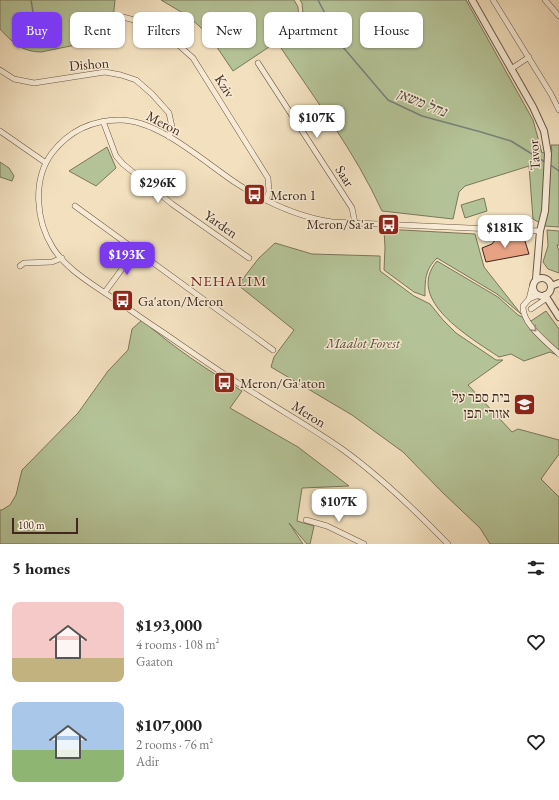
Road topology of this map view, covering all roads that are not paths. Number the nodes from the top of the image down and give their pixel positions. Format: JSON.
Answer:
{"nodes":[{"id":1,"x":472,"y":0,"type":"edge"},
{"id":2,"x":493,"y":0,"type":"edge"},
{"id":3,"x":545,"y":0,"type":"edge"},
{"id":4,"x":559,"y":7,"type":"edge"},
{"id":5,"x":557,"y":14,"type":"edge"},
{"id":6,"x":125,"y":18,"type":"edge"},
{"id":7,"x":529,"y":57,"type":"junction"},
{"id":8,"x":258,"y":63,"type":"dead end"},
{"id":9,"x":511,"y":69,"type":"junction"},
{"id":10,"x":0,"y":70,"type":"edge"},
{"id":11,"x":559,"y":108,"type":"edge"},
{"id":12,"x":103,"y":121,"type":"junction"},
{"id":13,"x":0,"y":131,"type":"edge"},
{"id":14,"x":169,"y":137,"type":"junction"},
{"id":15,"x":46,"y":163,"type":"junction"},
{"id":16,"x":266,"y":200,"type":"junction"},
{"id":17,"x":75,"y":206,"type":"dead end"},
{"id":18,"x":355,"y":223,"type":"junction"},
{"id":19,"x":540,"y":231,"type":"junction"},
{"id":20,"x":136,"y":250,"type":"junction"},
{"id":21,"x":62,"y":258,"type":"junction"},
{"id":22,"x":249,"y":258,"type":"dead end"},
{"id":23,"x":20,"y":266,"type":"dead end"},
{"id":24,"x":536,"y":279,"type":"junction"},
{"id":25,"x":559,"y":283,"type":"edge"},
{"id":26,"x":550,"y":286,"type":"junction"},
{"id":27,"x":532,"y":287,"type":"junction"},
{"id":28,"x":105,"y":292,"type":"junction"},
{"id":29,"x":544,"y":296,"type":"junction"},
{"id":30,"x":528,"y":299,"type":"junction"},
{"id":31,"x":531,"y":309,"type":"dead end"},
{"id":32,"x":559,"y":317,"type":"edge"},
{"id":33,"x":273,"y":350,"type":"dead end"},
{"id":34,"x":559,"y":354,"type":"edge"},
{"id":35,"x":306,"y":520,"type":"dead end"},
{"id":36,"x":364,"y":544,"type":"edge"},
{"id":37,"x":448,"y":544,"type":"edge"}],
"edges":[{"from":1,"to":9,"type":"street","name":"Tavor"},
{"from":2,"to":7,"type":"street"},
{"from":3,"to":5,"type":"street"},
{"from":4,"to":5,"type":"street"},
{"from":6,"to":16,"type":"street","name":"Kziv"},
{"from":7,"to":9,"type":"street"},
{"from":7,"to":11,"type":"street"},
{"from":8,"to":18,"type":"street","name":"Saar"},
{"from":9,"to":19,"type":"street","name":"Tavor"},
{"from":10,"to":14,"type":"street","name":"Dishon"},
{"from":12,"to":14,"type":"street","name":"Meron"},
{"from":12,"to":15,"type":"street","name":"Meron"},
{"from":12,"to":22,"type":"street","name":"Yarden"},
{"from":13,"to":15,"type":"street"},
{"from":14,"to":16,"type":"street","name":"Meron"},
{"from":15,"to":21,"type":"street","name":"Meron"},
{"from":16,"to":18,"type":"street","name":"Meron"},
{"from":17,"to":20,"type":"street"},
{"from":18,"to":19,"type":"street","name":"Meron"},
{"from":19,"to":24,"type":"street","name":"Tavor"},
{"from":20,"to":28,"type":"street"},
{"from":20,"to":33,"type":"street"},
{"from":21,"to":23,"type":"street"},
{"from":21,"to":28,"type":"street","name":"Meron"},
{"from":24,"to":26,"type":"street"},
{"from":24,"to":27,"type":"street"},
{"from":25,"to":26,"type":"street"},
{"from":26,"to":29,"type":"street"},
{"from":27,"to":29,"type":"street"},
{"from":27,"to":30,"type":"street"},
{"from":28,"to":37,"type":"street","name":"Meron"},
{"from":29,"to":30,"type":"street"},
{"from":29,"to":31,"type":"street"},
{"from":29,"to":32,"type":"street"},
{"from":30,"to":34,"type":"street","one_way":true},
{"from":35,"to":36,"type":"street"}]}
